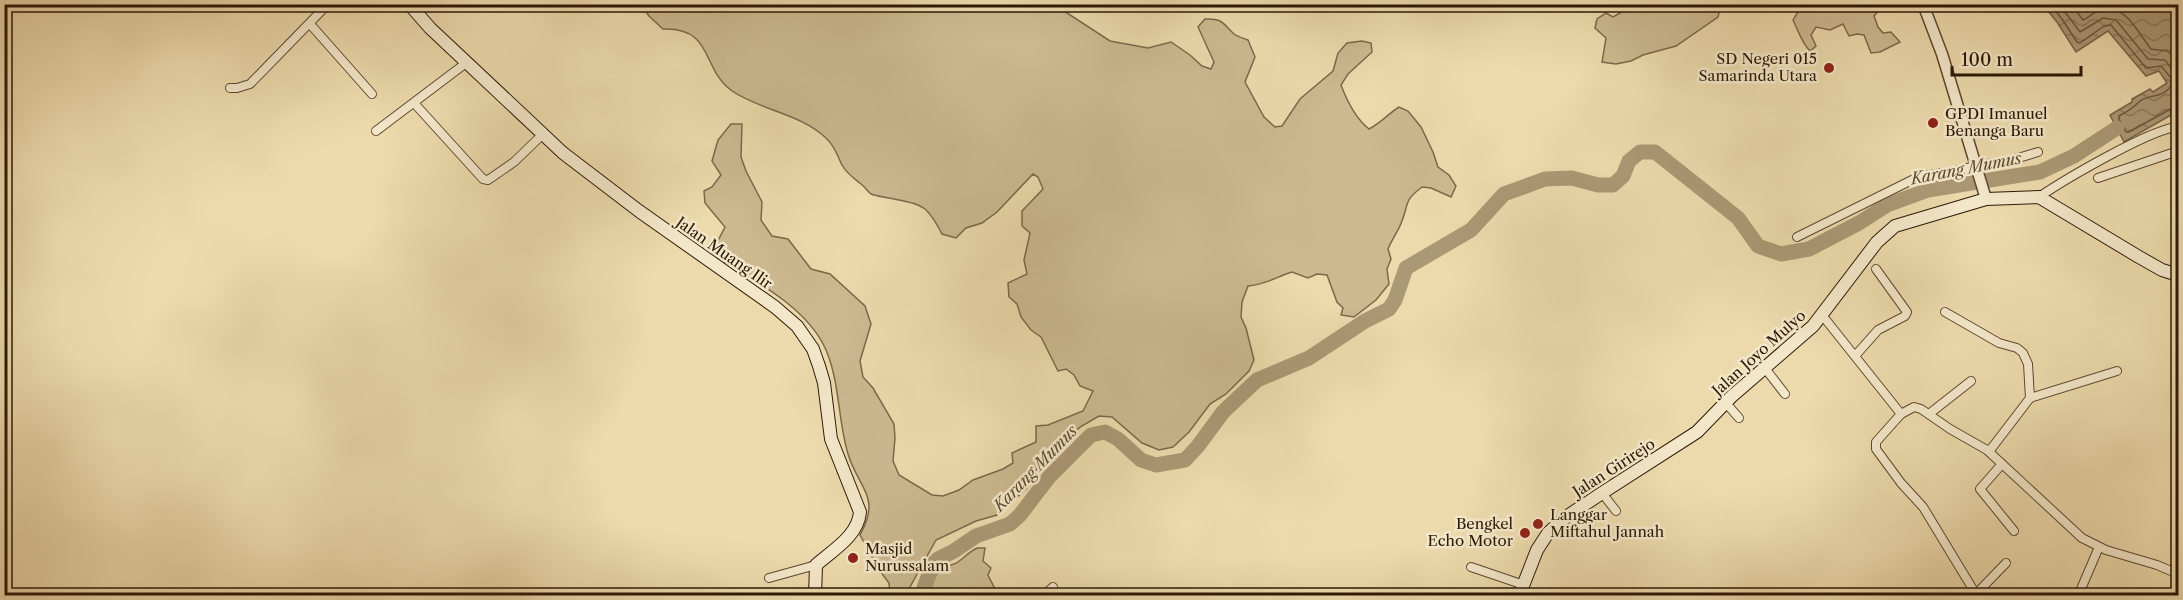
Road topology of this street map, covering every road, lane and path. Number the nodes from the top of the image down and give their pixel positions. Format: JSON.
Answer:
{"nodes":[{"id":1,"x":328,"y":4,"type":"edge"},
{"id":2,"x":409,"y":4,"type":"edge"},
{"id":3,"x":1923,"y":4,"type":"edge"},
{"id":4,"x":310,"y":24,"type":"junction"},
{"id":5,"x":466,"y":63,"type":"junction"},
{"id":6,"x":230,"y":88,"type":"dead end"},
{"id":7,"x":372,"y":94,"type":"dead end"},
{"id":8,"x":414,"y":103,"type":"junction"},
{"id":9,"x":2178,"y":127,"type":"edge"},
{"id":10,"x":376,"y":132,"type":"dead end"},
{"id":11,"x":543,"y":134,"type":"junction"},
{"id":12,"x":2178,"y":151,"type":"edge"},
{"id":13,"x":2038,"y":152,"type":"dead end"},
{"id":14,"x":1977,"y":166,"type":"junction"},
{"id":15,"x":2098,"y":178,"type":"dead end"},
{"id":16,"x":1985,"y":194,"type":"junction"},
{"id":17,"x":2039,"y":197,"type":"junction"},
{"id":18,"x":1797,"y":237,"type":"dead end"},
{"id":19,"x":1876,"y":269,"type":"dead end"},
{"id":20,"x":2178,"y":271,"type":"edge"},
{"id":21,"x":1945,"y":312,"type":"dead end"},
{"id":22,"x":1822,"y":315,"type":"junction"},
{"id":23,"x":1855,"y":356,"type":"junction"},
{"id":24,"x":1764,"y":367,"type":"junction"},
{"id":25,"x":2117,"y":371,"type":"dead end"},
{"id":26,"x":1971,"y":381,"type":"dead end"},
{"id":27,"x":1785,"y":394,"type":"dead end"},
{"id":28,"x":2030,"y":398,"type":"junction"},
{"id":29,"x":1725,"y":402,"type":"junction"},
{"id":30,"x":1901,"y":414,"type":"junction"},
{"id":31,"x":1929,"y":414,"type":"junction"},
{"id":32,"x":1739,"y":418,"type":"dead end"},
{"id":33,"x":1697,"y":432,"type":"joint"},
{"id":34,"x":1987,"y":450,"type":"junction"},
{"id":35,"x":2002,"y":464,"type":"junction"},
{"id":36,"x":1602,"y":493,"type":"junction"},
{"id":37,"x":1616,"y":511,"type":"dead end"},
{"id":38,"x":2014,"y":531,"type":"dead end"},
{"id":39,"x":2099,"y":548,"type":"junction"},
{"id":40,"x":2006,"y":563,"type":"dead end"},
{"id":41,"x":816,"y":565,"type":"junction"},
{"id":42,"x":1471,"y":567,"type":"dead end"},
{"id":43,"x":2178,"y":574,"type":"edge"},
{"id":44,"x":769,"y":578,"type":"dead end"},
{"id":45,"x":1053,"y":587,"type":"dead end"},
{"id":46,"x":1522,"y":590,"type":"edge"},
{"id":47,"x":1976,"y":595,"type":"edge"},
{"id":48,"x":815,"y":596,"type":"edge"},
{"id":49,"x":1043,"y":596,"type":"edge"},
{"id":50,"x":2078,"y":596,"type":"edge"}],
"edges":[{"from":1,"to":4,"type":"street"},
{"from":2,"to":5,"type":"main road","name":"Jalan Muang Ilir"},
{"from":3,"to":14,"type":"street"},
{"from":4,"to":6,"type":"street"},
{"from":4,"to":7,"type":"street"},
{"from":5,"to":8,"type":"street"},
{"from":5,"to":11,"type":"main road","name":"Jalan Muang Ilir"},
{"from":8,"to":10,"type":"street"},
{"from":8,"to":11,"type":"street"},
{"from":9,"to":17,"type":"street"},
{"from":11,"to":41,"type":"main road","name":"Jalan Muang Ilir"},
{"from":12,"to":15,"type":"street"},
{"from":13,"to":14,"type":"street"},
{"from":14,"to":16,"type":"street"},
{"from":14,"to":18,"type":"street"},
{"from":16,"to":17,"type":"main road","name":"Jalan Joyo Mulyo"},
{"from":16,"to":22,"type":"main road","name":"Jalan Joyo Mulyo"},
{"from":17,"to":20,"type":"main road"},
{"from":19,"to":23,"type":"street"},
{"from":21,"to":28,"type":"street"},
{"from":22,"to":23,"type":"street"},
{"from":22,"to":24,"type":"main road","name":"Jalan Joyo Mulyo"},
{"from":23,"to":30,"type":"street"},
{"from":24,"to":27,"type":"street"},
{"from":24,"to":29,"type":"main road","name":"Jalan Joyo Mulyo"},
{"from":25,"to":28,"type":"street"},
{"from":26,"to":31,"type":"street"},
{"from":28,"to":34,"type":"street"},
{"from":29,"to":32,"type":"street"},
{"from":29,"to":33,"type":"main road","name":"Jalan Joyo Mulyo"},
{"from":30,"to":31,"type":"street"},
{"from":30,"to":47,"type":"street"},
{"from":31,"to":34,"type":"street"},
{"from":33,"to":36,"type":"main road","name":"Jalan Girirejo"},
{"from":34,"to":35,"type":"street"},
{"from":35,"to":38,"type":"street"},
{"from":35,"to":39,"type":"street"},
{"from":36,"to":37,"type":"street"},
{"from":36,"to":46,"type":"main road","name":"Jalan Girirejo"},
{"from":39,"to":43,"type":"street"},
{"from":39,"to":50,"type":"street"},
{"from":40,"to":47,"type":"street"},
{"from":41,"to":44,"type":"street"},
{"from":41,"to":48,"type":"main road"},
{"from":42,"to":46,"type":"street"},
{"from":45,"to":49,"type":"street"}]}
